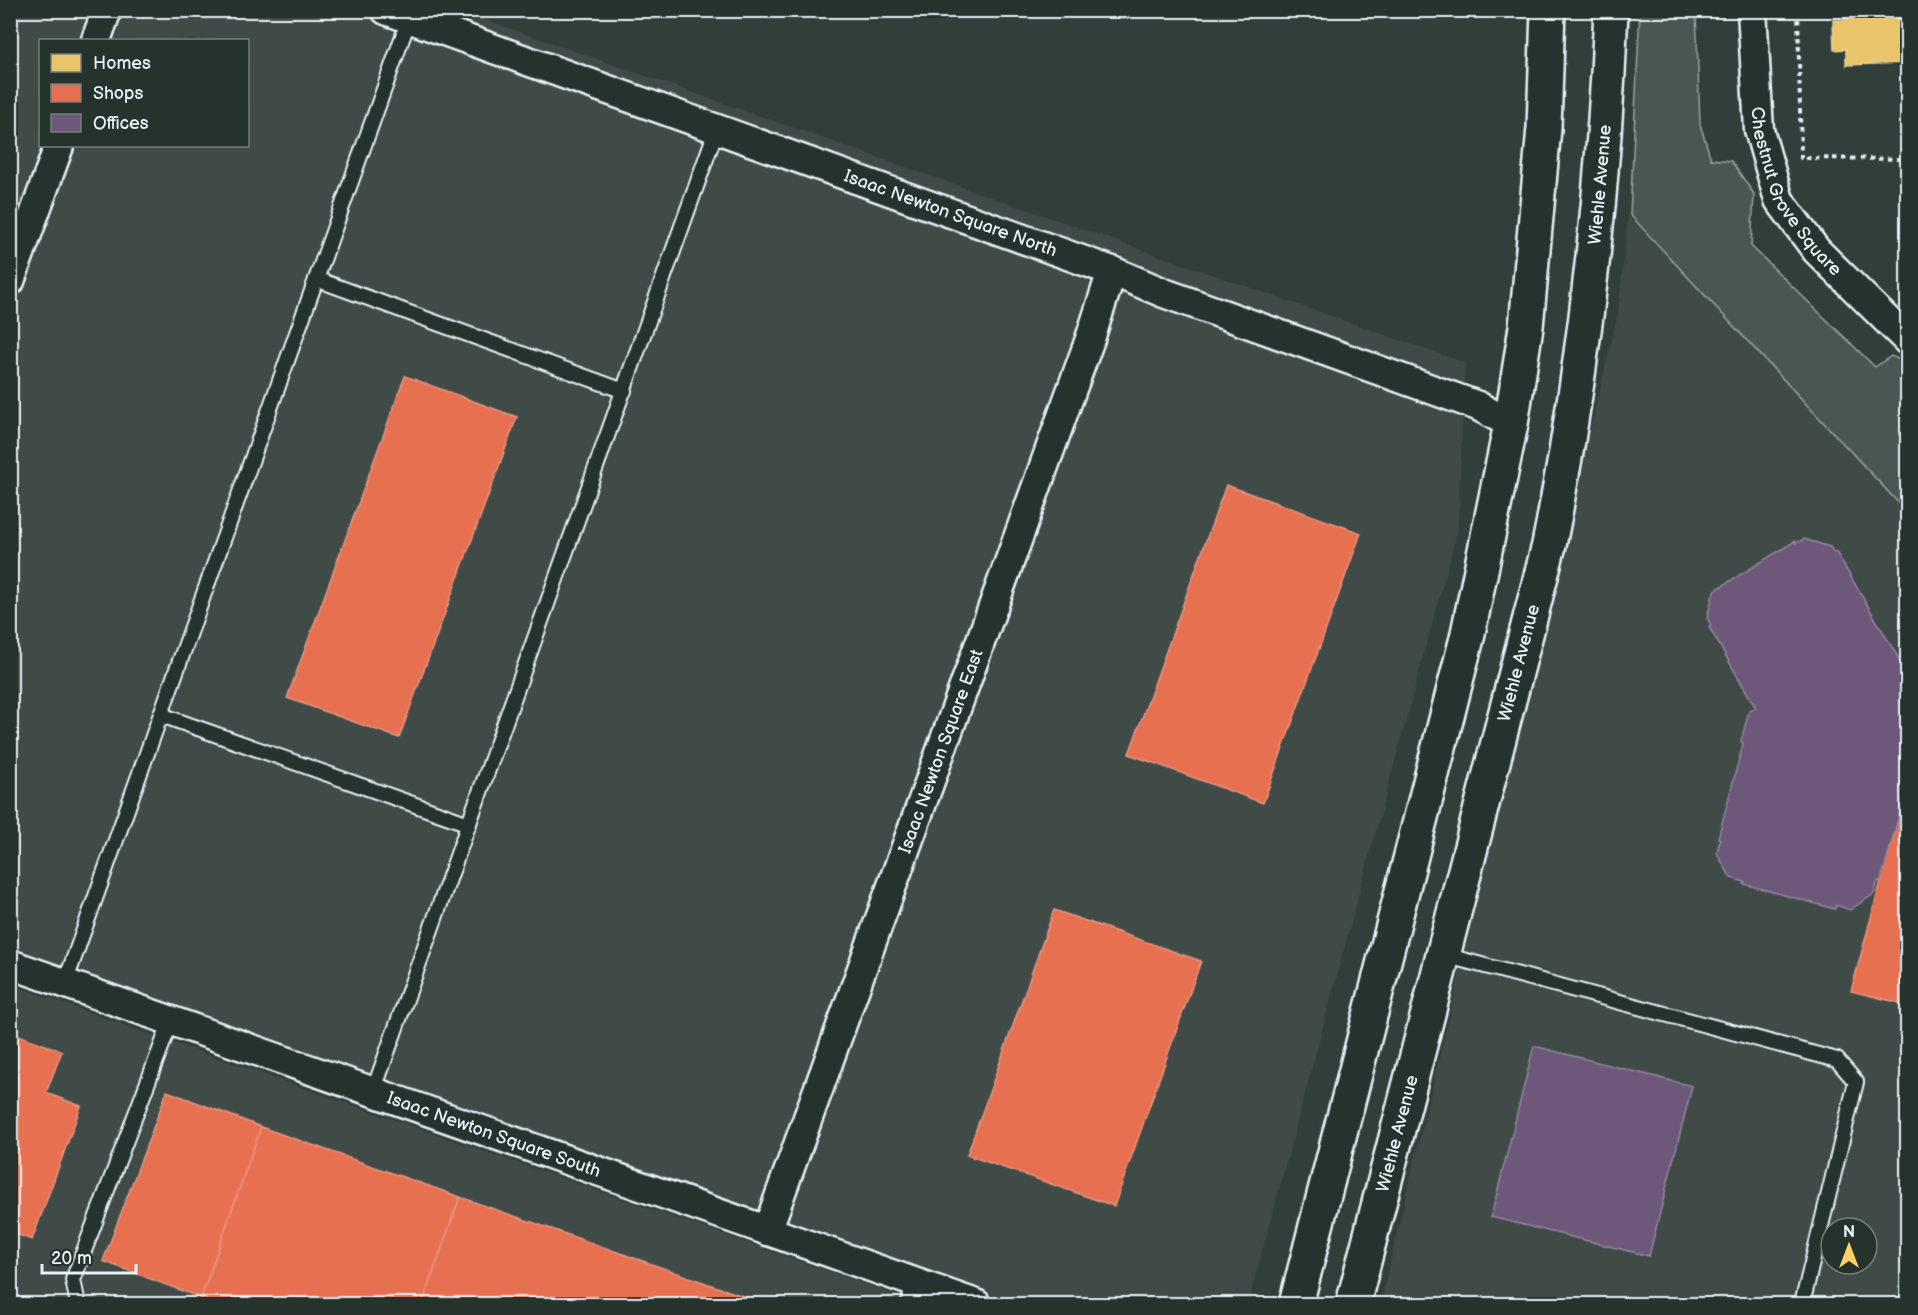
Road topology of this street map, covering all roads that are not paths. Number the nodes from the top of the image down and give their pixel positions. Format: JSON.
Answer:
{"nodes":[{"id":1,"x":107,"y":10,"type":"edge"},
{"id":2,"x":1548,"y":10,"type":"edge"},
{"id":3,"x":1611,"y":10,"type":"edge"},
{"id":4,"x":1752,"y":10,"type":"edge"},
{"id":5,"x":397,"y":15,"type":"edge"},
{"id":6,"x":96,"y":39,"type":"edge"},
{"id":7,"x":717,"y":128,"type":"junction"},
{"id":8,"x":59,"y":147,"type":"edge"},
{"id":9,"x":1113,"y":271,"type":"junction"},
{"id":10,"x":316,"y":279,"type":"junction"},
{"id":11,"x":10,"y":281,"type":"edge"},
{"id":12,"x":1908,"y":341,"type":"edge"},
{"id":13,"x":624,"y":391,"type":"junction"},
{"id":14,"x":1511,"y":424,"type":"junction"},
{"id":15,"x":160,"y":715,"type":"junction"},
{"id":16,"x":469,"y":824,"type":"junction"},
{"id":17,"x":1444,"y":955,"type":"junction"},
{"id":18,"x":10,"y":964,"type":"edge"},
{"id":19,"x":65,"y":983,"type":"junction"},
{"id":20,"x":171,"y":1021,"type":"junction"},
{"id":21,"x":373,"y":1092,"type":"junction"},
{"id":22,"x":767,"y":1231,"type":"junction"},
{"id":23,"x":911,"y":1294,"type":"edge"},
{"id":24,"x":78,"y":1305,"type":"edge"},
{"id":25,"x":976,"y":1305,"type":"edge"},
{"id":26,"x":1296,"y":1305,"type":"edge"},
{"id":27,"x":1353,"y":1305,"type":"edge"},
{"id":28,"x":1802,"y":1305,"type":"edge"}],
"edges":[{"from":1,"to":6,"type":"street"},
{"from":2,"to":14,"type":"main road"},
{"from":3,"to":17,"type":"main road","name":"Wiehle Avenue"},
{"from":4,"to":12,"type":"street","name":"Chestnut Grove Square"},
{"from":5,"to":7,"type":"street","name":"Isaac Newton Square North"},
{"from":5,"to":10,"type":"lane"},
{"from":7,"to":9,"type":"street","name":"Isaac Newton Square North"},
{"from":7,"to":13,"type":"lane"},
{"from":8,"to":11,"type":"street"},
{"from":9,"to":14,"type":"street","name":"Isaac Newton Square North"},
{"from":9,"to":22,"type":"street","name":"Isaac Newton Square East"},
{"from":10,"to":13,"type":"lane"},
{"from":10,"to":15,"type":"lane"},
{"from":13,"to":16,"type":"lane"},
{"from":14,"to":26,"type":"main road"},
{"from":15,"to":16,"type":"lane"},
{"from":15,"to":19,"type":"lane"},
{"from":16,"to":21,"type":"lane"},
{"from":17,"to":27,"type":"main road","name":"Wiehle Avenue"},
{"from":17,"to":28,"type":"lane"},
{"from":18,"to":19,"type":"street","name":"Isaac Newton Square South"},
{"from":19,"to":20,"type":"street","name":"Isaac Newton Square South"},
{"from":20,"to":21,"type":"street","name":"Isaac Newton Square South"},
{"from":20,"to":24,"type":"lane"},
{"from":21,"to":22,"type":"street","name":"Isaac Newton Square South"},
{"from":22,"to":23,"type":"street","name":"Isaac Newton Square South"},
{"from":23,"to":25,"type":"street","name":"Isaac Newton Square South"}]}
